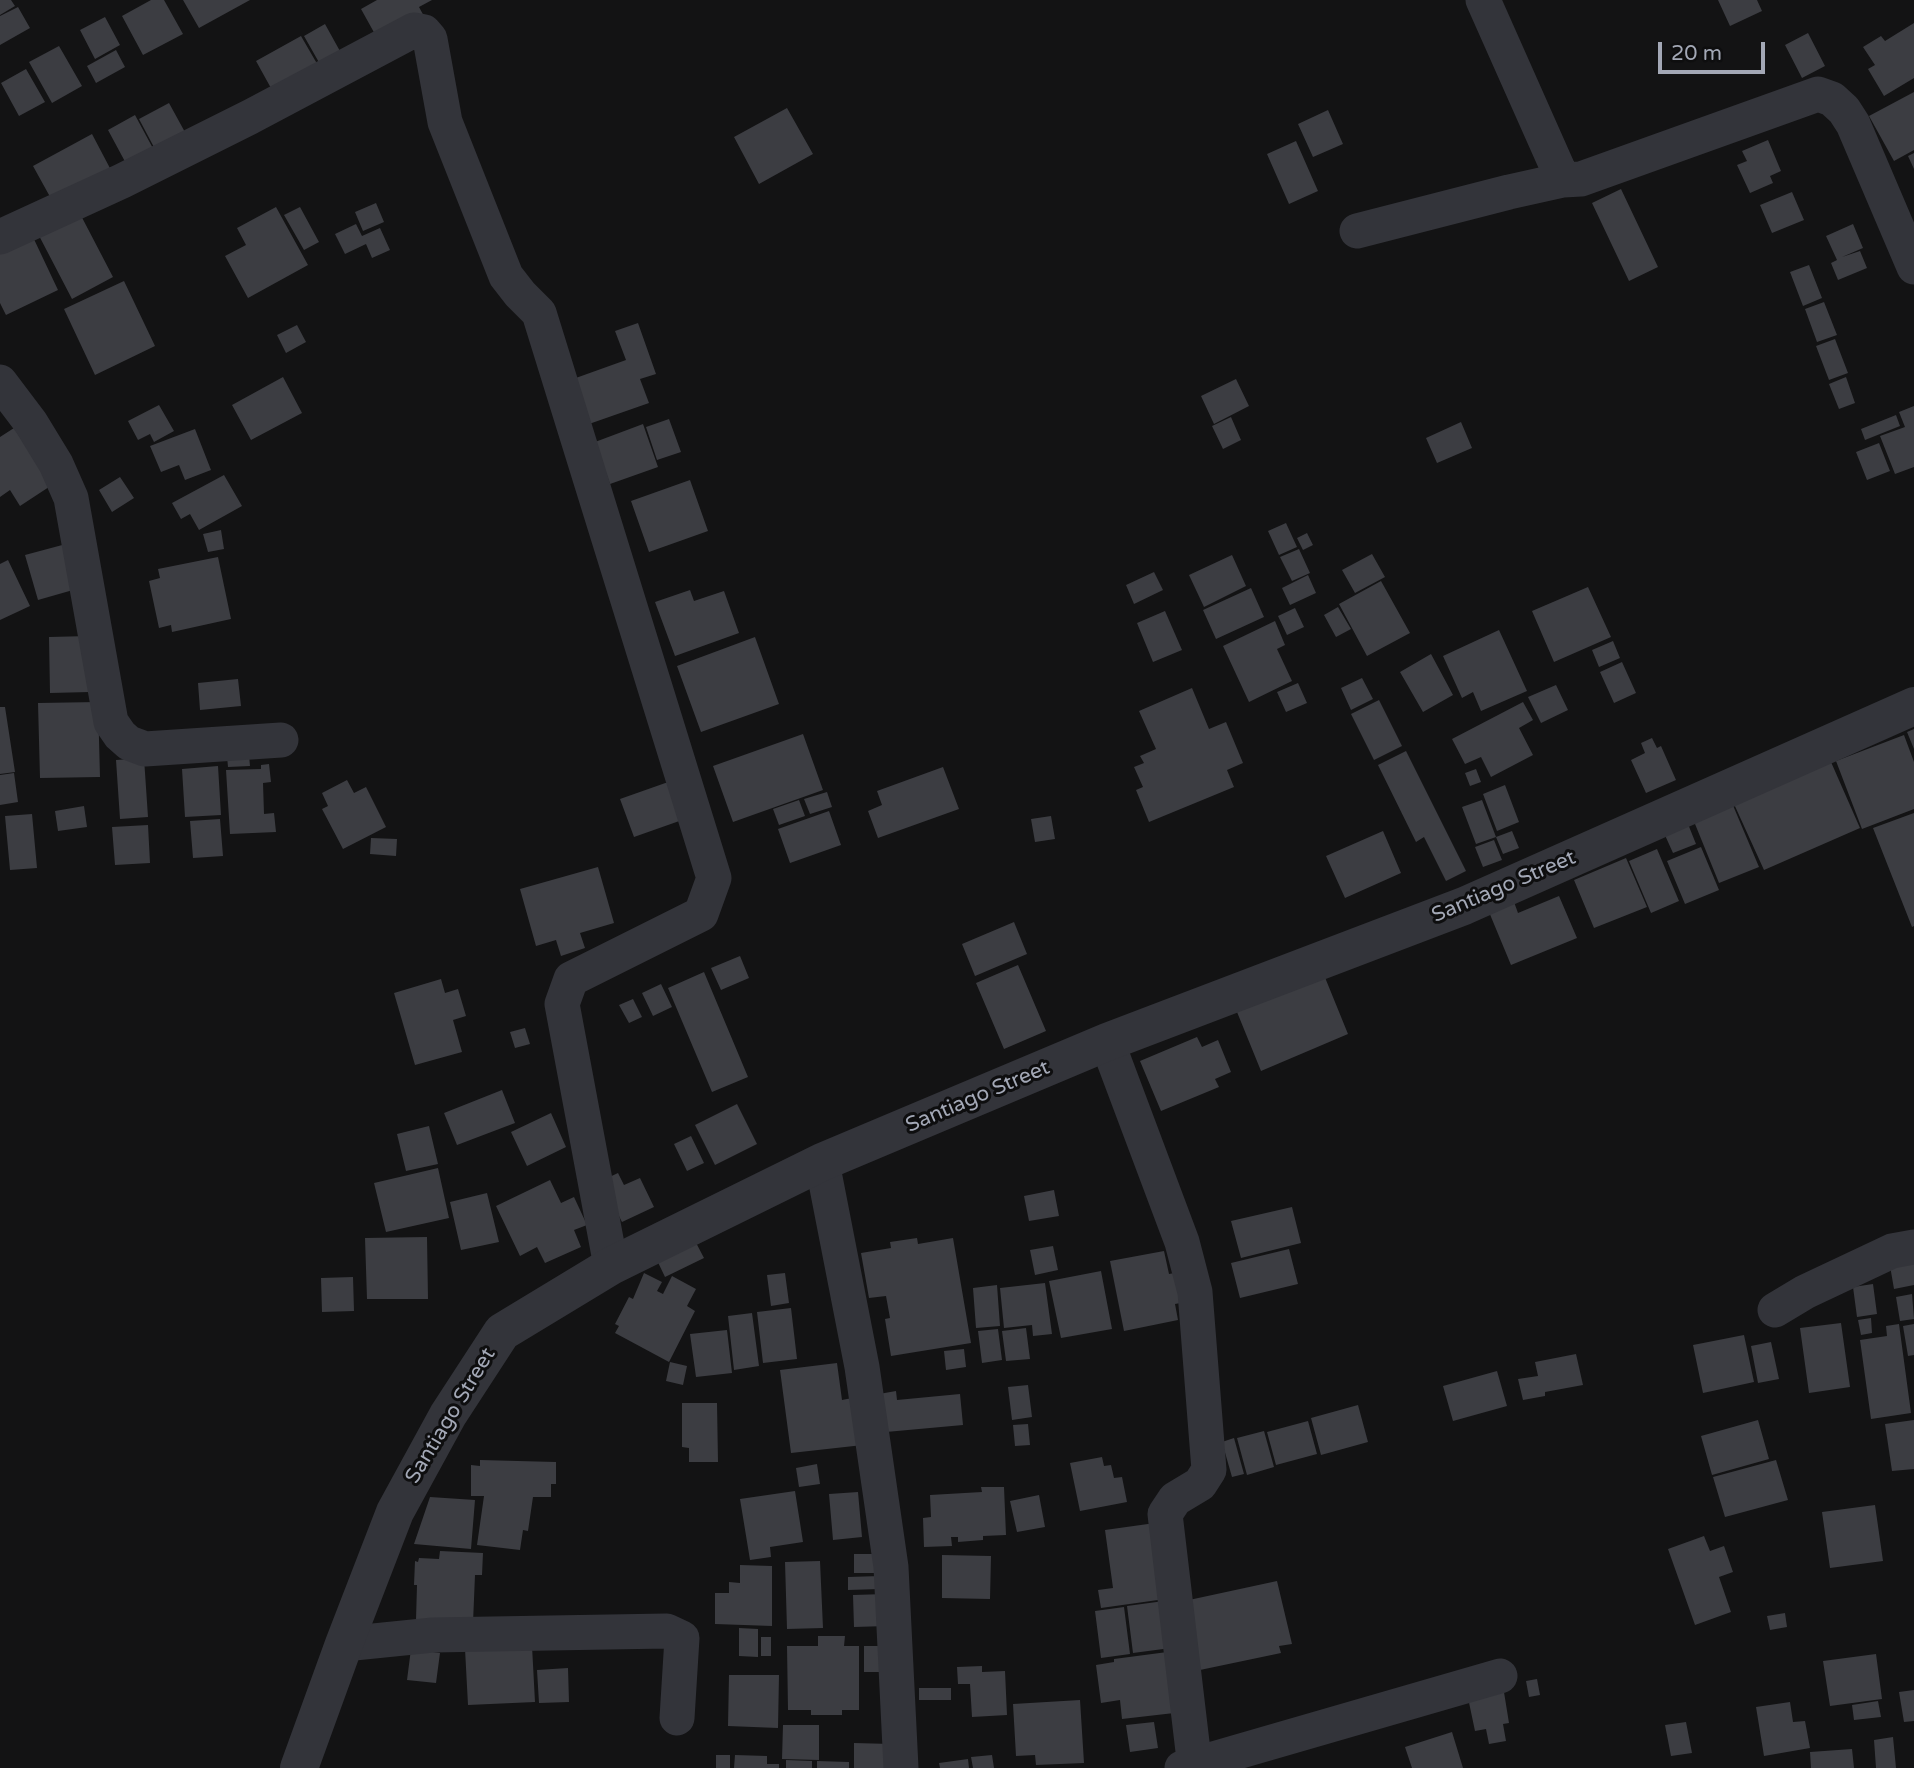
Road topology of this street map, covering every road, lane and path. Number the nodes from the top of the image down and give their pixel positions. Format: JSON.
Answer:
{"nodes":[{"id":1,"x":1483,"y":0,"type":"edge"},
{"id":2,"x":1563,"y":180,"type":"junction"},
{"id":3,"x":1357,"y":231,"type":"dead end"},
{"id":4,"x":0,"y":237,"type":"edge"},
{"id":5,"x":1914,"y":267,"type":"edge"},
{"id":6,"x":0,"y":382,"type":"edge"},
{"id":7,"x":1914,"y":706,"type":"edge"},
{"id":8,"x":281,"y":740,"type":"dead end"},
{"id":9,"x":1107,"y":1042,"type":"junction"},
{"id":10,"x":822,"y":1162,"type":"junction"},
{"id":11,"x":1914,"y":1247,"type":"edge"},
{"id":12,"x":611,"y":1266,"type":"junction"},
{"id":13,"x":1774,"y":1310,"type":"dead end"},
{"id":14,"x":344,"y":1644,"type":"junction"},
{"id":15,"x":1500,"y":1676,"type":"dead end"},
{"id":16,"x":677,"y":1718,"type":"dead end"},
{"id":17,"x":1191,"y":1767,"type":"edge"},
{"id":18,"x":299,"y":1768,"type":"edge"},
{"id":19,"x":901,"y":1768,"type":"edge"}],
"edges":[{"from":1,"to":2,"type":"street"},
{"from":2,"to":3,"type":"street"},
{"from":2,"to":5,"type":"street"},
{"from":4,"to":12,"type":"street"},
{"from":6,"to":8,"type":"street"},
{"from":7,"to":9,"type":"street","name":"Santiago Street"},
{"from":9,"to":10,"type":"street","name":"Santiago Street"},
{"from":9,"to":17,"type":"street"},
{"from":10,"to":12,"type":"street","name":"Santiago Street"},
{"from":10,"to":19,"type":"street"},
{"from":11,"to":13,"type":"street"},
{"from":12,"to":14,"type":"street","name":"Santiago Street"},
{"from":14,"to":16,"type":"street"},
{"from":14,"to":18,"type":"street","name":"Santiago Street"},
{"from":15,"to":17,"type":"street"}]}
